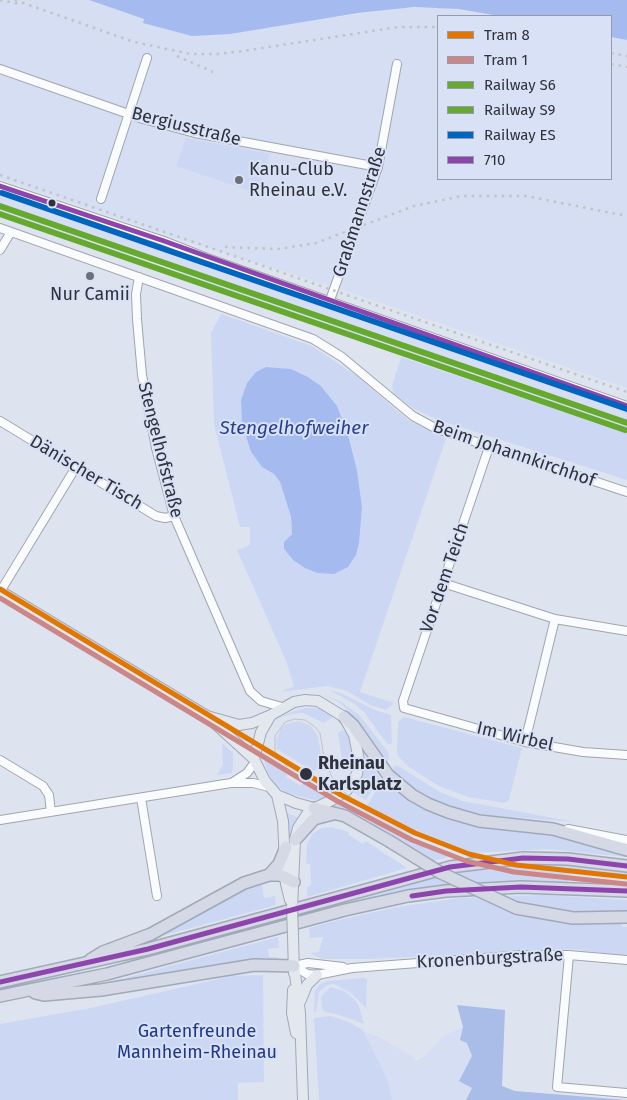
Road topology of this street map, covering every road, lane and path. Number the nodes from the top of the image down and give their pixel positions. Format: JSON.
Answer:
{"nodes":[{"id":1,"x":147,"y":58,"type":"dead end"},
{"id":2,"x":397,"y":64,"type":"dead end"},
{"id":3,"x":0,"y":69,"type":"edge"},
{"id":4,"x":128,"y":114,"type":"junction"},
{"id":5,"x":378,"y":167,"type":"junction"},
{"id":6,"x":0,"y":186,"type":"edge"},
{"id":7,"x":101,"y":199,"type":"dead end"},
{"id":8,"x":0,"y":228,"type":"edge"},
{"id":9,"x":11,"y":232,"type":"junction"},
{"id":10,"x":0,"y":250,"type":"edge"},
{"id":11,"x":139,"y":277,"type":"junction"},
{"id":12,"x":330,"y":300,"type":"junction"},
{"id":13,"x":627,"y":406,"type":"edge"},
{"id":14,"x":0,"y":421,"type":"edge"},
{"id":15,"x":489,"y":447,"type":"junction"},
{"id":16,"x":76,"y":468,"type":"junction"},
{"id":17,"x":627,"y":492,"type":"edge"},
{"id":18,"x":174,"y":516,"type":"junction"},
{"id":19,"x":443,"y":583,"type":"junction"},
{"id":20,"x":0,"y":591,"type":"edge"},
{"id":21,"x":555,"y":619,"type":"junction"},
{"id":22,"x":627,"y":631,"type":"edge"},
{"id":23,"x":282,"y":707,"type":"junction"},
{"id":24,"x":404,"y":708,"type":"joint"},
{"id":25,"x":271,"y":714,"type":"junction"},
{"id":26,"x":207,"y":716,"type":"junction"},
{"id":27,"x":344,"y":717,"type":"junction"},
{"id":28,"x":524,"y":742,"type":"junction"},
{"id":29,"x":627,"y":755,"type":"edge"},
{"id":30,"x":0,"y":760,"type":"edge"},
{"id":31,"x":254,"y":760,"type":"junction"},
{"id":32,"x":231,"y":783,"type":"junction"},
{"id":33,"x":269,"y":787,"type":"junction"},
{"id":34,"x":277,"y":795,"type":"junction"},
{"id":35,"x":141,"y":798,"type":"junction"},
{"id":36,"x":314,"y":808,"type":"junction"},
{"id":37,"x":51,"y":812,"type":"junction"},
{"id":38,"x":337,"y":814,"type":"junction"},
{"id":39,"x":0,"y":820,"type":"edge"},
{"id":40,"x":553,"y":829,"type":"junction"},
{"id":41,"x":627,"y":840,"type":"edge"},
{"id":42,"x":291,"y":844,"type":"junction"},
{"id":43,"x":627,"y":850,"type":"edge"},
{"id":44,"x":627,"y":866,"type":"edge"},
{"id":45,"x":269,"y":875,"type":"junction"},
{"id":46,"x":288,"y":881,"type":"junction"},
{"id":47,"x":627,"y":891,"type":"edge"},
{"id":48,"x":157,"y":896,"type":"dead end"},
{"id":49,"x":627,"y":917,"type":"edge"},
{"id":50,"x":569,"y":955,"type":"junction"},
{"id":51,"x":627,"y":960,"type":"edge"},
{"id":52,"x":82,"y":965,"type":"junction"},
{"id":53,"x":294,"y":966,"type":"junction"},
{"id":54,"x":352,"y":968,"type":"junction"},
{"id":55,"x":317,"y":975,"type":"junction"},
{"id":56,"x":0,"y":982,"type":"edge"},
{"id":57,"x":26,"y":991,"type":"junction"},
{"id":58,"x":0,"y":996,"type":"edge"},
{"id":59,"x":300,"y":1003,"type":"junction"},
{"id":60,"x":300,"y":1054,"type":"junction"},
{"id":61,"x":627,"y":1093,"type":"edge"},
{"id":62,"x":303,"y":1100,"type":"edge"}],
"edges":[{"from":1,"to":4,"type":"street"},
{"from":2,"to":5,"type":"street","name":"Graßmannstraße"},
{"from":3,"to":4,"type":"street","name":"Bergiusstraße"},
{"from":4,"to":5,"type":"street","name":"Bergiusstraße"},
{"from":4,"to":7,"type":"street"},
{"from":5,"to":12,"type":"street","name":"Graßmannstraße"},
{"from":6,"to":12,"type":"street"},
{"from":8,"to":9,"type":"street","name":"Beim Johannkirchhof"},
{"from":9,"to":10,"type":"street"},
{"from":9,"to":11,"type":"street","name":"Beim Johannkirchhof"},
{"from":11,"to":15,"type":"street","name":"Beim Johannkirchhof"},
{"from":11,"to":18,"type":"street","name":"Stengelhofstraße"},
{"from":12,"to":13,"type":"street"},
{"from":14,"to":16,"type":"street","name":"Dänischer Tisch"},
{"from":15,"to":17,"type":"street","name":"Beim Johannkirchhof"},
{"from":15,"to":19,"type":"street","name":"Vor dem Teich"},
{"from":16,"to":18,"type":"street","name":"Dänischer Tisch"},
{"from":16,"to":20,"type":"street"},
{"from":18,"to":23,"type":"street","name":"Stengelhofstraße"},
{"from":19,"to":21,"type":"street"},
{"from":19,"to":24,"type":"street","name":"Vor dem Teich"},
{"from":20,"to":26,"type":"main road"},
{"from":21,"to":22,"type":"street"},
{"from":21,"to":28,"type":"street"},
{"from":23,"to":25,"type":"main road"},
{"from":23,"to":27,"type":"main road"},
{"from":24,"to":28,"type":"street","name":"Im Wirbel"},
{"from":25,"to":26,"type":"main road"},
{"from":25,"to":31,"type":"main road"},
{"from":26,"to":31,"type":"main road"},
{"from":27,"to":36,"type":"main road"},
{"from":27,"to":40,"type":"highway"},
{"from":28,"to":29,"type":"street","name":"Im Wirbel"},
{"from":30,"to":37,"type":"street"},
{"from":31,"to":32,"type":"street"},
{"from":31,"to":33,"type":"main road"},
{"from":32,"to":33,"type":"street"},
{"from":32,"to":35,"type":"street"},
{"from":33,"to":34,"type":"main road"},
{"from":34,"to":36,"type":"main road"},
{"from":34,"to":42,"type":"main road"},
{"from":35,"to":37,"type":"street"},
{"from":35,"to":48,"type":"street"},
{"from":36,"to":38,"type":"highway"},
{"from":36,"to":42,"type":"main road"},
{"from":37,"to":39,"type":"street"},
{"from":38,"to":42,"type":"highway"},
{"from":38,"to":49,"type":"highway","bridge":true},
{"from":40,"to":41,"type":"street"},
{"from":40,"to":43,"type":"highway"},
{"from":42,"to":45,"type":"highway"},
{"from":42,"to":46,"type":"main road"},
{"from":44,"to":52,"type":"highway"},
{"from":45,"to":46,"type":"highway"},
{"from":45,"to":52,"type":"highway"},
{"from":46,"to":53,"type":"main road","bridge":true},
{"from":47,"to":57,"type":"highway"},
{"from":50,"to":51,"type":"street","name":"Kronenburgstraße"},
{"from":50,"to":54,"type":"street","name":"Kronenburgstraße"},
{"from":50,"to":61,"type":"street"},
{"from":52,"to":56,"type":"highway"},
{"from":53,"to":54,"type":"street","name":"Kronenburgstraße"},
{"from":53,"to":55,"type":"street"},
{"from":53,"to":57,"type":"highway"},
{"from":53,"to":59,"type":"main road"},
{"from":53,"to":60,"type":"main road"},
{"from":54,"to":55,"type":"street","name":"Kronenburgstraße"},
{"from":55,"to":59,"type":"main road"},
{"from":57,"to":58,"type":"highway"},
{"from":59,"to":60,"type":"main road"},
{"from":60,"to":62,"type":"main road"}]}
